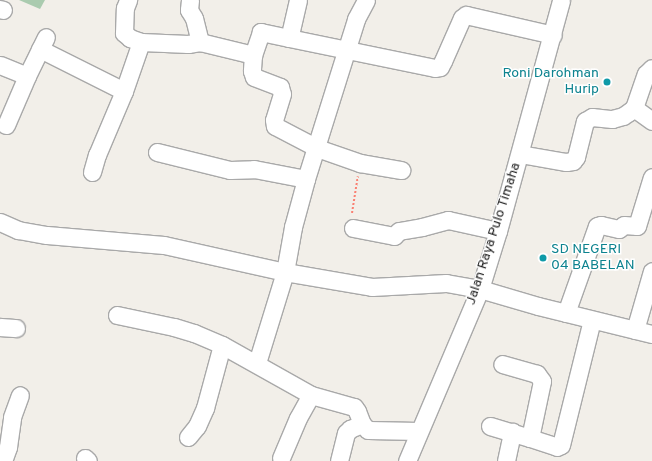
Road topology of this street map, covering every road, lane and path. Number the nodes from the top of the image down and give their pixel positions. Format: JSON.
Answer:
{"nodes":[{"id":1,"x":128,"y":0,"type":"edge"},
{"id":2,"x":190,"y":0,"type":"edge"},
{"id":3,"x":298,"y":0,"type":"edge"},
{"id":4,"x":366,"y":0,"type":"edge"},
{"id":5,"x":561,"y":0,"type":"edge"},
{"id":6,"x":553,"y":35,"type":"junction"},
{"id":7,"x":289,"y":38,"type":"junction"},
{"id":8,"x":141,"y":42,"type":"junction"},
{"id":9,"x":200,"y":42,"type":"junction"},
{"id":10,"x":346,"y":51,"type":"junction"},
{"id":11,"x":253,"y":56,"type":"junction"},
{"id":12,"x":0,"y":64,"type":"edge"},
{"id":13,"x":652,"y":68,"type":"edge"},
{"id":14,"x":26,"y":76,"type":"junction"},
{"id":15,"x":124,"y":91,"type":"junction"},
{"id":16,"x":634,"y":108,"type":"junction"},
{"id":17,"x":652,"y":121,"type":"edge"},
{"id":18,"x":6,"y":125,"type":"dead end"},
{"id":19,"x":317,"y":148,"type":"junction"},
{"id":20,"x":157,"y":152,"type":"dead end"},
{"id":21,"x":520,"y":154,"type":"junction"},
{"id":22,"x":360,"y":163,"type":"junction"},
{"id":23,"x":401,"y":170,"type":"dead end"},
{"id":24,"x":92,"y":172,"type":"dead end"},
{"id":25,"x":652,"y":177,"type":"edge"},
{"id":26,"x":306,"y":179,"type":"junction"},
{"id":27,"x":0,"y":222,"type":"edge"},
{"id":28,"x":353,"y":228,"type":"joint"},
{"id":29,"x":498,"y":231,"type":"junction"},
{"id":30,"x":652,"y":270,"type":"edge"},
{"id":31,"x":285,"y":272,"type":"junction"},
{"id":32,"x":480,"y":289,"type":"junction"},
{"id":33,"x":566,"y":313,"type":"junction"},
{"id":34,"x":117,"y":315,"type":"dead end"},
{"id":35,"x":592,"y":320,"type":"junction"},
{"id":36,"x":635,"y":330,"type":"junction"},
{"id":37,"x":652,"y":334,"type":"edge"},
{"id":38,"x":222,"y":345,"type":"junction"},
{"id":39,"x":257,"y":363,"type":"junction"},
{"id":40,"x":502,"y":364,"type":"dead end"},
{"id":41,"x":20,"y":395,"type":"dead end"},
{"id":42,"x":310,"y":395,"type":"junction"},
{"id":43,"x":362,"y":424,"type":"junction"},
{"id":44,"x":490,"y":426,"type":"dead end"},
{"id":45,"x":419,"y":431,"type":"junction"},
{"id":46,"x":512,"y":432,"type":"junction"},
{"id":47,"x":188,"y":437,"type":"dead end"},
{"id":48,"x":530,"y":438,"type":"junction"},
{"id":49,"x":281,"y":458,"type":"dead end"},
{"id":50,"x":3,"y":461,"type":"edge"},
{"id":51,"x":339,"y":461,"type":"edge"},
{"id":52,"x":407,"y":461,"type":"edge"},
{"id":53,"x":506,"y":461,"type":"edge"}],
"edges":[{"from":1,"to":8,"type":"street"},
{"from":2,"to":9,"type":"street"},
{"from":3,"to":7,"type":"street"},
{"from":4,"to":10,"type":"street"},
{"from":5,"to":6,"type":"street","name":"Jalan Raya Pulo Timaha"},
{"from":6,"to":10,"type":"street"},
{"from":6,"to":21,"type":"street","name":"Jalan Raya Pulo Timaha"},
{"from":7,"to":10,"type":"street"},
{"from":7,"to":11,"type":"street"},
{"from":8,"to":9,"type":"street"},
{"from":8,"to":15,"type":"street"},
{"from":9,"to":11,"type":"street"},
{"from":10,"to":19,"type":"street"},
{"from":11,"to":19,"type":"street"},
{"from":12,"to":14,"type":"street"},
{"from":13,"to":16,"type":"street"},
{"from":14,"to":15,"type":"street"},
{"from":14,"to":18,"type":"street"},
{"from":15,"to":24,"type":"street"},
{"from":16,"to":17,"type":"street"},
{"from":16,"to":21,"type":"street"},
{"from":19,"to":22,"type":"street"},
{"from":19,"to":26,"type":"street"},
{"from":20,"to":26,"type":"street"},
{"from":21,"to":29,"type":"street","name":"Jalan Raya Pulo Timaha"},
{"from":22,"to":23,"type":"street"},
{"from":22,"to":28,"type":"path"},
{"from":25,"to":33,"type":"street"},
{"from":26,"to":31,"type":"street"},
{"from":27,"to":31,"type":"street"},
{"from":28,"to":29,"type":"street"},
{"from":29,"to":32,"type":"street","name":"Jalan Raya Pulo Timaha"},
{"from":30,"to":36,"type":"street"},
{"from":31,"to":32,"type":"street"},
{"from":31,"to":39,"type":"street"},
{"from":32,"to":33,"type":"street"},
{"from":32,"to":45,"type":"street","name":"Jalan Raya Pulo Timaha"},
{"from":33,"to":35,"type":"street"},
{"from":34,"to":38,"type":"street"},
{"from":35,"to":36,"type":"street"},
{"from":35,"to":48,"type":"street"},
{"from":36,"to":37,"type":"street"},
{"from":38,"to":39,"type":"street"},
{"from":38,"to":47,"type":"street"},
{"from":39,"to":42,"type":"street"},
{"from":40,"to":48,"type":"street"},
{"from":41,"to":50,"type":"street"},
{"from":42,"to":43,"type":"street"},
{"from":42,"to":49,"type":"street"},
{"from":43,"to":45,"type":"street"},
{"from":43,"to":51,"type":"street"},
{"from":44,"to":46,"type":"street"},
{"from":45,"to":52,"type":"street","name":"Jalan Raya Pulo Timaha"},
{"from":46,"to":48,"type":"street"},
{"from":46,"to":53,"type":"street"}]}
